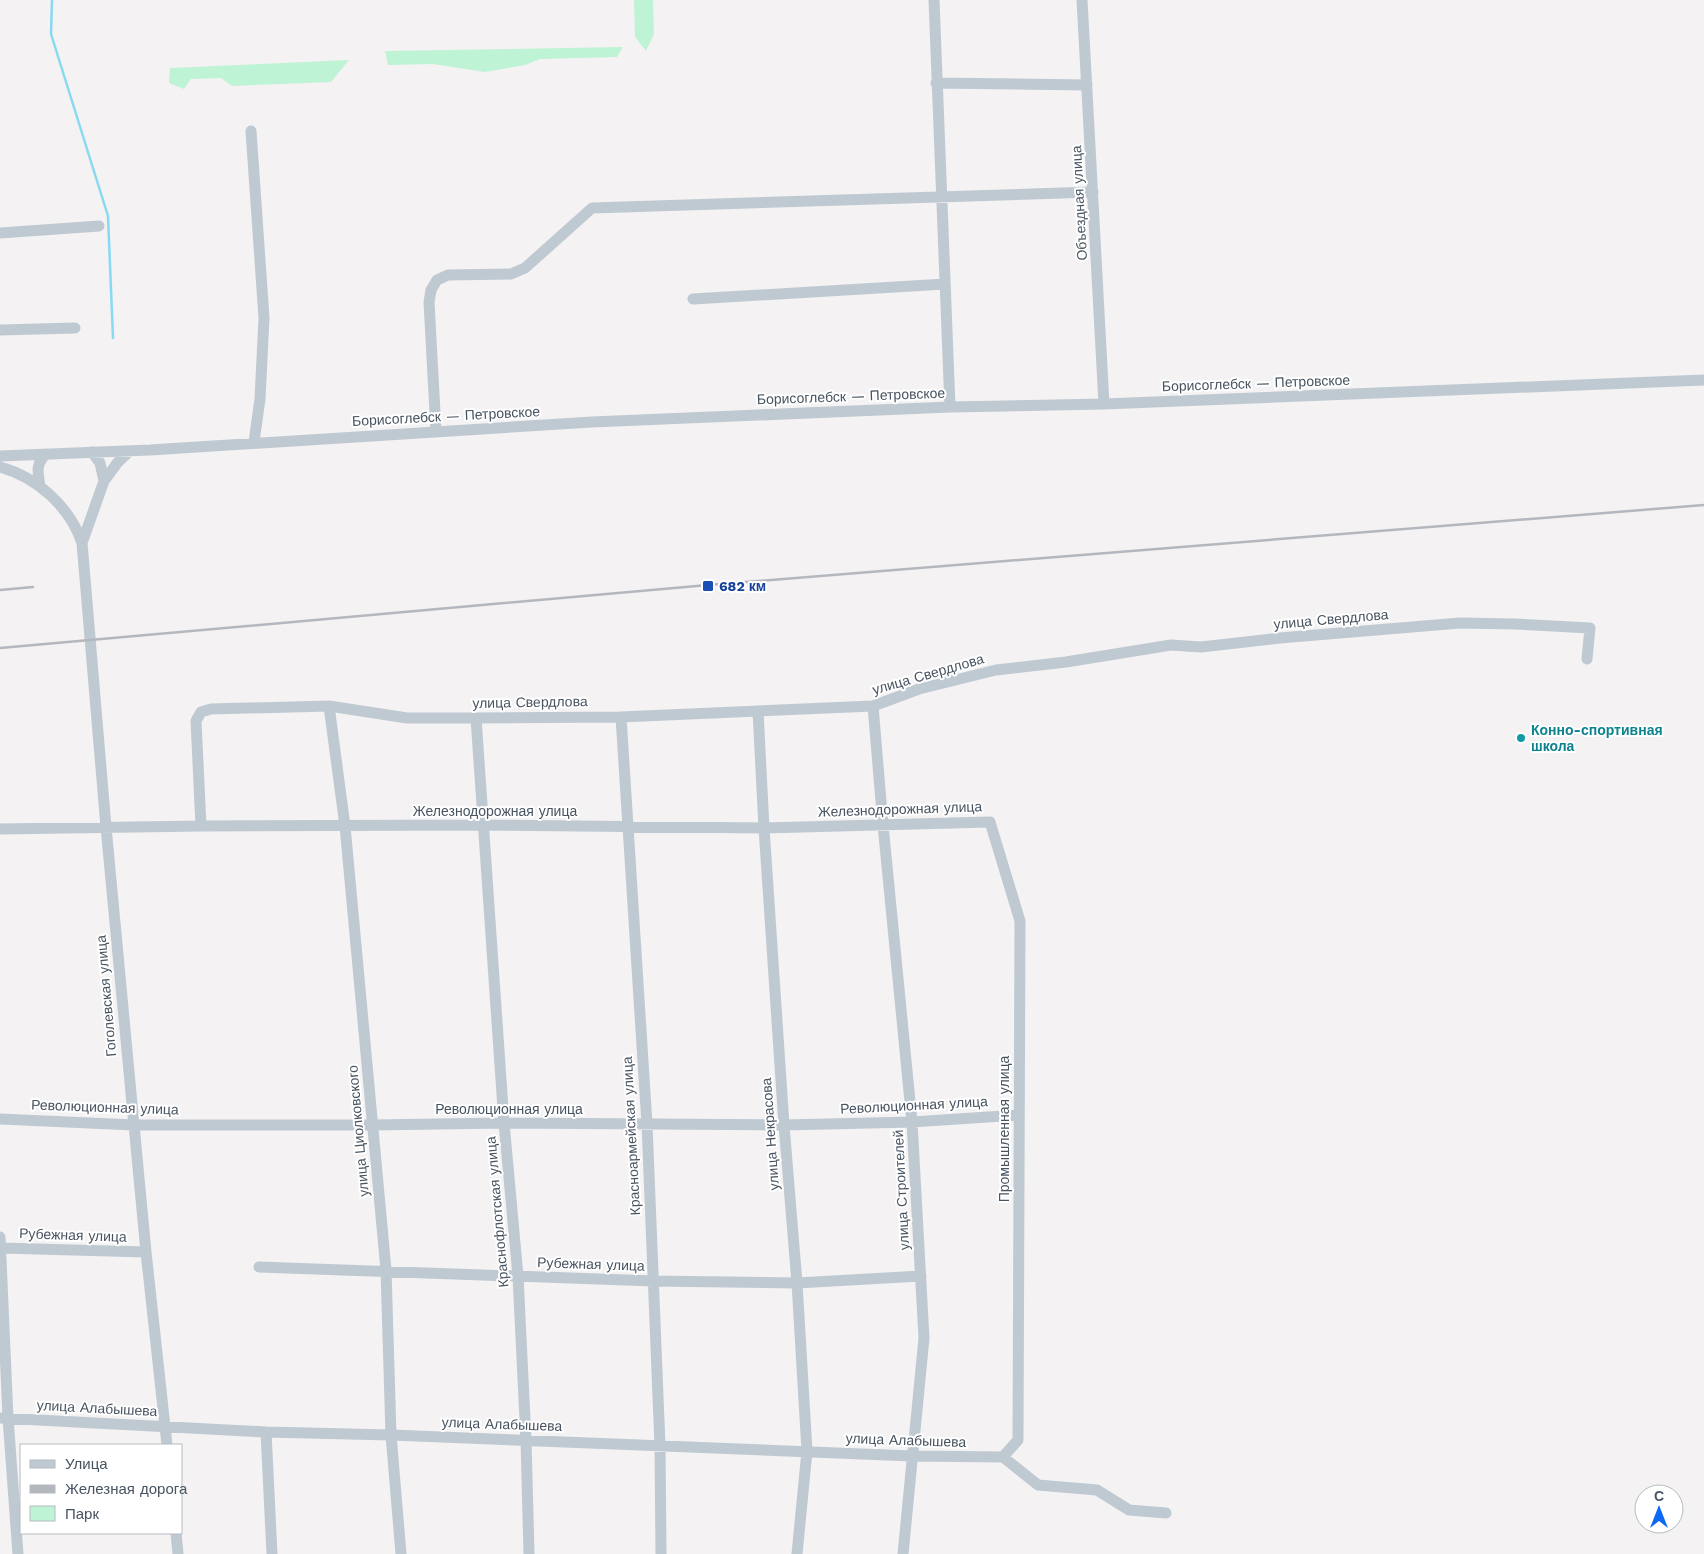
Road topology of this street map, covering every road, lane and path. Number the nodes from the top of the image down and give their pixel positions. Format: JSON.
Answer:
{"nodes":[{"id":1,"x":934,"y":0,"type":"edge"},
{"id":2,"x":1082,"y":0,"type":"edge"},
{"id":3,"x":936,"y":83,"type":"junction"},
{"id":4,"x":1088,"y":84,"type":"junction"},
{"id":5,"x":251,"y":131,"type":"dead end"},
{"id":6,"x":1094,"y":192,"type":"junction"},
{"id":7,"x":941,"y":197,"type":"junction"},
{"id":8,"x":99,"y":226,"type":"dead end"},
{"id":9,"x":0,"y":233,"type":"edge"},
{"id":10,"x":945,"y":284,"type":"junction"},
{"id":11,"x":693,"y":299,"type":"dead end"},
{"id":12,"x":75,"y":328,"type":"dead end"},
{"id":13,"x":0,"y":330,"type":"edge"},
{"id":14,"x":1704,"y":380,"type":"edge"},
{"id":15,"x":1104,"y":404,"type":"junction"},
{"id":16,"x":950,"y":407,"type":"junction"},
{"id":17,"x":436,"y":431,"type":"junction"},
{"id":18,"x":254,"y":442,"type":"junction"},
{"id":19,"x":130,"y":451,"type":"junction"},
{"id":20,"x":92,"y":452,"type":"junction"},
{"id":21,"x":46,"y":454,"type":"junction"},
{"id":22,"x":0,"y":456,"type":"edge"},
{"id":23,"x":0,"y":467,"type":"edge"},
{"id":24,"x":104,"y":481,"type":"junction"},
{"id":25,"x":40,"y":487,"type":"junction"},
{"id":26,"x":82,"y":543,"type":"junction"},
{"id":27,"x":1587,"y":659,"type":"dead end"},
{"id":28,"x":329,"y":706,"type":"junction"},
{"id":29,"x":873,"y":706,"type":"junction"},
{"id":30,"x":758,"y":712,"type":"junction"},
{"id":31,"x":621,"y":717,"type":"junction"},
{"id":32,"x":476,"y":718,"type":"junction"},
{"id":33,"x":990,"y":822,"type":"joint"},
{"id":34,"x":484,"y":825,"type":"junction"},
{"id":35,"x":883,"y":825,"type":"junction"},
{"id":36,"x":201,"y":826,"type":"junction"},
{"id":37,"x":345,"y":826,"type":"junction"},
{"id":38,"x":106,"y":827,"type":"junction"},
{"id":39,"x":627,"y":827,"type":"junction"},
{"id":40,"x":764,"y":828,"type":"junction"},
{"id":41,"x":0,"y":829,"type":"edge"},
{"id":42,"x":1019,"y":1115,"type":"junction"},
{"id":43,"x":0,"y":1119,"type":"edge"},
{"id":44,"x":912,"y":1122,"type":"junction"},
{"id":45,"x":504,"y":1123,"type":"junction"},
{"id":46,"x":647,"y":1124,"type":"junction"},
{"id":47,"x":134,"y":1125,"type":"junction"},
{"id":48,"x":373,"y":1125,"type":"junction"},
{"id":49,"x":784,"y":1125,"type":"junction"},
{"id":50,"x":0,"y":1244,"type":"edge"},
{"id":51,"x":146,"y":1252,"type":"junction"},
{"id":52,"x":259,"y":1267,"type":"dead end"},
{"id":53,"x":386,"y":1270,"type":"junction"},
{"id":54,"x":518,"y":1276,"type":"junction"},
{"id":55,"x":921,"y":1276,"type":"junction"},
{"id":56,"x":653,"y":1281,"type":"junction"},
{"id":57,"x":797,"y":1283,"type":"junction"},
{"id":58,"x":4,"y":1418,"type":"edge"},
{"id":59,"x":165,"y":1427,"type":"junction"},
{"id":60,"x":266,"y":1432,"type":"junction"},
{"id":61,"x":391,"y":1435,"type":"junction"},
{"id":62,"x":526,"y":1440,"type":"junction"},
{"id":63,"x":167,"y":1444,"type":"edge"},
{"id":64,"x":660,"y":1446,"type":"junction"},
{"id":65,"x":807,"y":1451,"type":"junction"},
{"id":66,"x":912,"y":1456,"type":"junction"},
{"id":67,"x":1003,"y":1457,"type":"junction"},
{"id":68,"x":1166,"y":1513,"type":"dead end"},
{"id":69,"x":176,"y":1534,"type":"edge"},
{"id":70,"x":18,"y":1554,"type":"edge"},
{"id":71,"x":178,"y":1554,"type":"edge"},
{"id":72,"x":272,"y":1554,"type":"edge"},
{"id":73,"x":401,"y":1554,"type":"edge"},
{"id":74,"x":529,"y":1554,"type":"edge"},
{"id":75,"x":660,"y":1554,"type":"edge"},
{"id":76,"x":797,"y":1554,"type":"edge"},
{"id":77,"x":903,"y":1554,"type":"edge"}],
"edges":[{"from":1,"to":3,"type":"street"},
{"from":2,"to":4,"type":"street","name":"Объездная улица"},
{"from":3,"to":4,"type":"street"},
{"from":3,"to":7,"type":"street"},
{"from":4,"to":6,"type":"street","name":"Объездная улица"},
{"from":5,"to":18,"type":"street"},
{"from":6,"to":7,"type":"street"},
{"from":6,"to":15,"type":"street","name":"Объездная улица"},
{"from":7,"to":10,"type":"street"},
{"from":7,"to":17,"type":"street"},
{"from":8,"to":9,"type":"street"},
{"from":10,"to":11,"type":"street"},
{"from":10,"to":16,"type":"street"},
{"from":12,"to":13,"type":"street"},
{"from":14,"to":15,"type":"street","name":"Борисоглебск — Петровское"},
{"from":15,"to":16,"type":"street","name":"Борисоглебск — Петровское"},
{"from":16,"to":17,"type":"street","name":"Борисоглебск — Петровское"},
{"from":17,"to":18,"type":"street","name":"Борисоглебск — Петровское"},
{"from":18,"to":19,"type":"street","name":"Борисоглебск — Петровское"},
{"from":19,"to":20,"type":"street","name":"Борисоглебск — Петровское"},
{"from":19,"to":24,"type":"street"},
{"from":20,"to":21,"type":"street","name":"Борисоглебск — Петровское"},
{"from":20,"to":24,"type":"street"},
{"from":21,"to":22,"type":"street","name":"Борисоглебск — Петровское"},
{"from":21,"to":25,"type":"street"},
{"from":23,"to":25,"type":"street"},
{"from":24,"to":26,"type":"street"},
{"from":25,"to":26,"type":"street"},
{"from":26,"to":38,"type":"street","name":"Гоголевская улица"},
{"from":27,"to":29,"type":"street","name":"улица Свердлова"},
{"from":28,"to":32,"type":"street","name":"улица Свердлова"},
{"from":28,"to":36,"type":"street","name":"улица Свердлова"},
{"from":28,"to":37,"type":"street","name":"улица Циолковского"},
{"from":29,"to":30,"type":"street","name":"улица Свердлова"},
{"from":29,"to":35,"type":"street","name":"улица Строителей"},
{"from":30,"to":31,"type":"street","name":"улица Свердлова"},
{"from":30,"to":40,"type":"street","name":"улица Некрасова"},
{"from":31,"to":32,"type":"street","name":"улица Свердлова"},
{"from":31,"to":39,"type":"street","name":"Красноармейская улица"},
{"from":32,"to":34,"type":"street","name":"Краснофлотская улица"},
{"from":33,"to":35,"type":"street","name":"Железнодорожная улица"},
{"from":33,"to":42,"type":"street","name":"Промышленная улица"},
{"from":34,"to":37,"type":"street","name":"Железнодорожная улица"},
{"from":34,"to":39,"type":"street","name":"Железнодорожная улица"},
{"from":34,"to":45,"type":"street","name":"Краснофлотская улица"},
{"from":35,"to":40,"type":"street","name":"Железнодорожная улица"},
{"from":35,"to":44,"type":"street","name":"улица Строителей"},
{"from":36,"to":37,"type":"street","name":"Железнодорожная улица"},
{"from":36,"to":38,"type":"street","name":"Железнодорожная улица"},
{"from":37,"to":48,"type":"street","name":"улица Циолковского"},
{"from":38,"to":41,"type":"street","name":"Железнодорожная улица"},
{"from":38,"to":47,"type":"street","name":"Гоголевская улица"},
{"from":39,"to":40,"type":"street","name":"Железнодорожная улица"},
{"from":39,"to":46,"type":"street","name":"Красноармейская улица"},
{"from":40,"to":49,"type":"street","name":"улица Некрасова"},
{"from":42,"to":44,"type":"street","name":"Революционная улица"},
{"from":42,"to":67,"type":"street","name":"Промышленная улица"},
{"from":43,"to":47,"type":"street","name":"Революционная улица"},
{"from":44,"to":49,"type":"street","name":"Революционная улица"},
{"from":44,"to":55,"type":"street","name":"улица Строителей"},
{"from":45,"to":46,"type":"street","name":"Революционная улица"},
{"from":45,"to":48,"type":"street","name":"Революционная улица"},
{"from":45,"to":54,"type":"street","name":"Краснофлотская улица"},
{"from":46,"to":49,"type":"street","name":"Революционная улица"},
{"from":46,"to":56,"type":"street","name":"Красноармейская улица"},
{"from":47,"to":48,"type":"street","name":"Революционная улица"},
{"from":47,"to":51,"type":"street","name":"Гоголевская улица"},
{"from":48,"to":53,"type":"street","name":"улица Циолковского"},
{"from":49,"to":57,"type":"street","name":"улица Некрасова"},
{"from":50,"to":51,"type":"street","name":"Рубежная улица"},
{"from":50,"to":58,"type":"street"},
{"from":51,"to":59,"type":"street","name":"Гоголевская улица"},
{"from":52,"to":53,"type":"street","name":"Рубежная улица"},
{"from":53,"to":54,"type":"street","name":"Рубежная улица"},
{"from":53,"to":61,"type":"street","name":"улица Циолковского"},
{"from":54,"to":56,"type":"street","name":"Рубежная улица"},
{"from":54,"to":62,"type":"street","name":"Краснофлотская улица"},
{"from":55,"to":57,"type":"street","name":"Рубежная улица"},
{"from":55,"to":66,"type":"street","name":"улица Строителей"},
{"from":56,"to":57,"type":"street","name":"Рубежная улица"},
{"from":56,"to":64,"type":"street","name":"Красноармейская улица"},
{"from":57,"to":65,"type":"street","name":"улица Некрасова"},
{"from":58,"to":59,"type":"street","name":"улица Алабышева"},
{"from":58,"to":70,"type":"street"},
{"from":59,"to":60,"type":"street","name":"улица Алабышева"},
{"from":59,"to":63,"type":"street","name":"Гоголевская улица"},
{"from":60,"to":61,"type":"street","name":"улица Алабышева"},
{"from":60,"to":72,"type":"street"},
{"from":61,"to":62,"type":"street","name":"улица Алабышева"},
{"from":61,"to":73,"type":"street","name":"улица Циолковского"},
{"from":62,"to":64,"type":"street","name":"улица Алабышева"},
{"from":62,"to":74,"type":"street","name":"Краснофлотская улица"},
{"from":64,"to":65,"type":"street","name":"улица Алабышева"},
{"from":64,"to":75,"type":"street","name":"Красноармейская улица"},
{"from":65,"to":66,"type":"street","name":"улица Алабышева"},
{"from":65,"to":76,"type":"street","name":"улица Некрасова"},
{"from":66,"to":67,"type":"street","name":"улица Алабышева"},
{"from":66,"to":77,"type":"street","name":"улица Строителей"},
{"from":67,"to":68,"type":"street"},
{"from":69,"to":71,"type":"street"}]}
